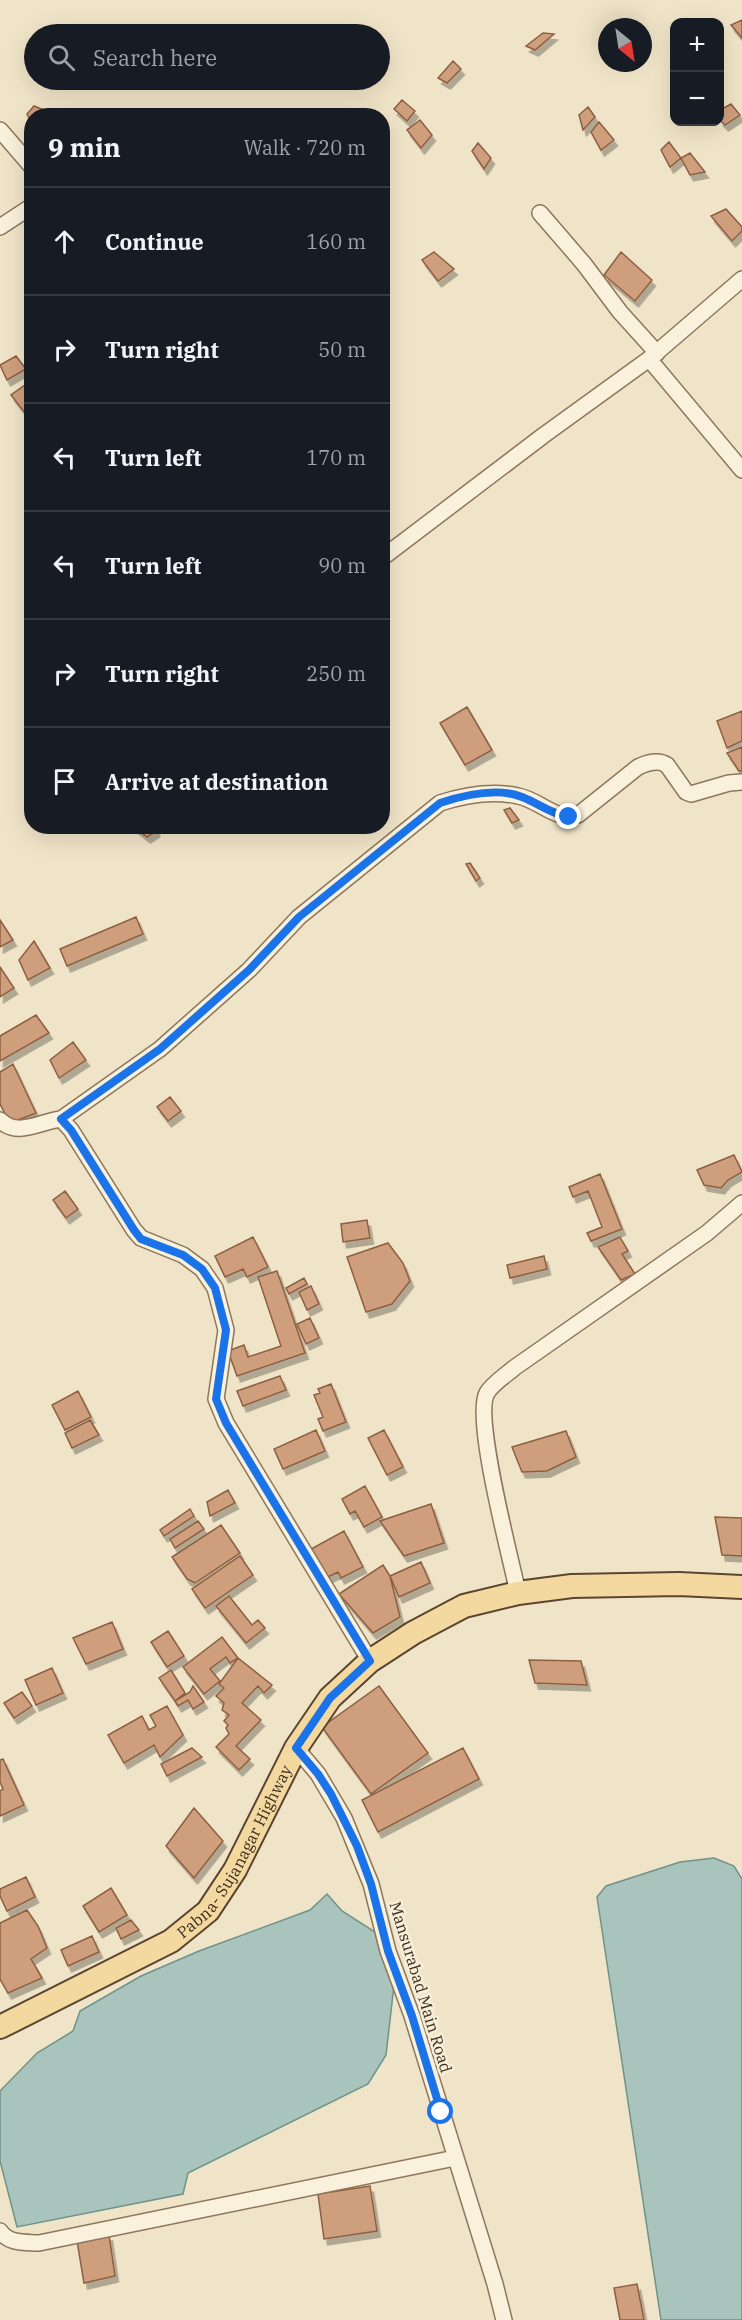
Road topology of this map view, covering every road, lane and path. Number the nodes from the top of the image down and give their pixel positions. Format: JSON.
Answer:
{"nodes":[{"id":1,"x":0,"y":130,"type":"edge"},
{"id":2,"x":24,"y":158,"type":"edge"},
{"id":3,"x":24,"y":211,"type":"edge"},
{"id":4,"x":540,"y":213,"type":"dead end"},
{"id":5,"x":0,"y":227,"type":"edge"},
{"id":6,"x":742,"y":279,"type":"edge"},
{"id":7,"x":653,"y":356,"type":"junction"},
{"id":8,"x":742,"y":470,"type":"edge"},
{"id":9,"x":390,"y":552,"type":"edge"},
{"id":10,"x":742,"y":782,"type":"edge"},
{"id":11,"x":61,"y":1119,"type":"junction"},
{"id":12,"x":0,"y":1120,"type":"edge"},
{"id":13,"x":742,"y":1203,"type":"edge"},
{"id":14,"x":742,"y":1587,"type":"edge"},
{"id":15,"x":518,"y":1593,"type":"junction"},
{"id":16,"x":370,"y":1661,"type":"junction"},
{"id":17,"x":296,"y":1748,"type":"junction"},
{"id":18,"x":0,"y":2027,"type":"edge"},
{"id":19,"x":455,"y":2158,"type":"junction"},
{"id":20,"x":0,"y":2231,"type":"edge"},
{"id":21,"x":504,"y":2320,"type":"edge"}],
"edges":[{"from":1,"to":2,"type":"street"},
{"from":3,"to":5,"type":"street"},
{"from":4,"to":7,"type":"street"},
{"from":6,"to":7,"type":"street"},
{"from":7,"to":8,"type":"street"},
{"from":7,"to":9,"type":"street"},
{"from":10,"to":11,"type":"street"},
{"from":11,"to":12,"type":"street"},
{"from":11,"to":16,"type":"street"},
{"from":13,"to":15,"type":"street"},
{"from":14,"to":15,"type":"main road","name":"Pabna- Sujanagar Highway"},
{"from":15,"to":16,"type":"main road","name":"Pabna- Sujanagar Highway"},
{"from":16,"to":17,"type":"main road","name":"Pabna- Sujanagar Highway"},
{"from":17,"to":18,"type":"main road","name":"Pabna- Sujanagar Highway"},
{"from":17,"to":19,"type":"street","name":"Mansurabad Main Road"},
{"from":19,"to":20,"type":"street"},
{"from":19,"to":21,"type":"street","name":"Mansurabad Main Road"}]}
